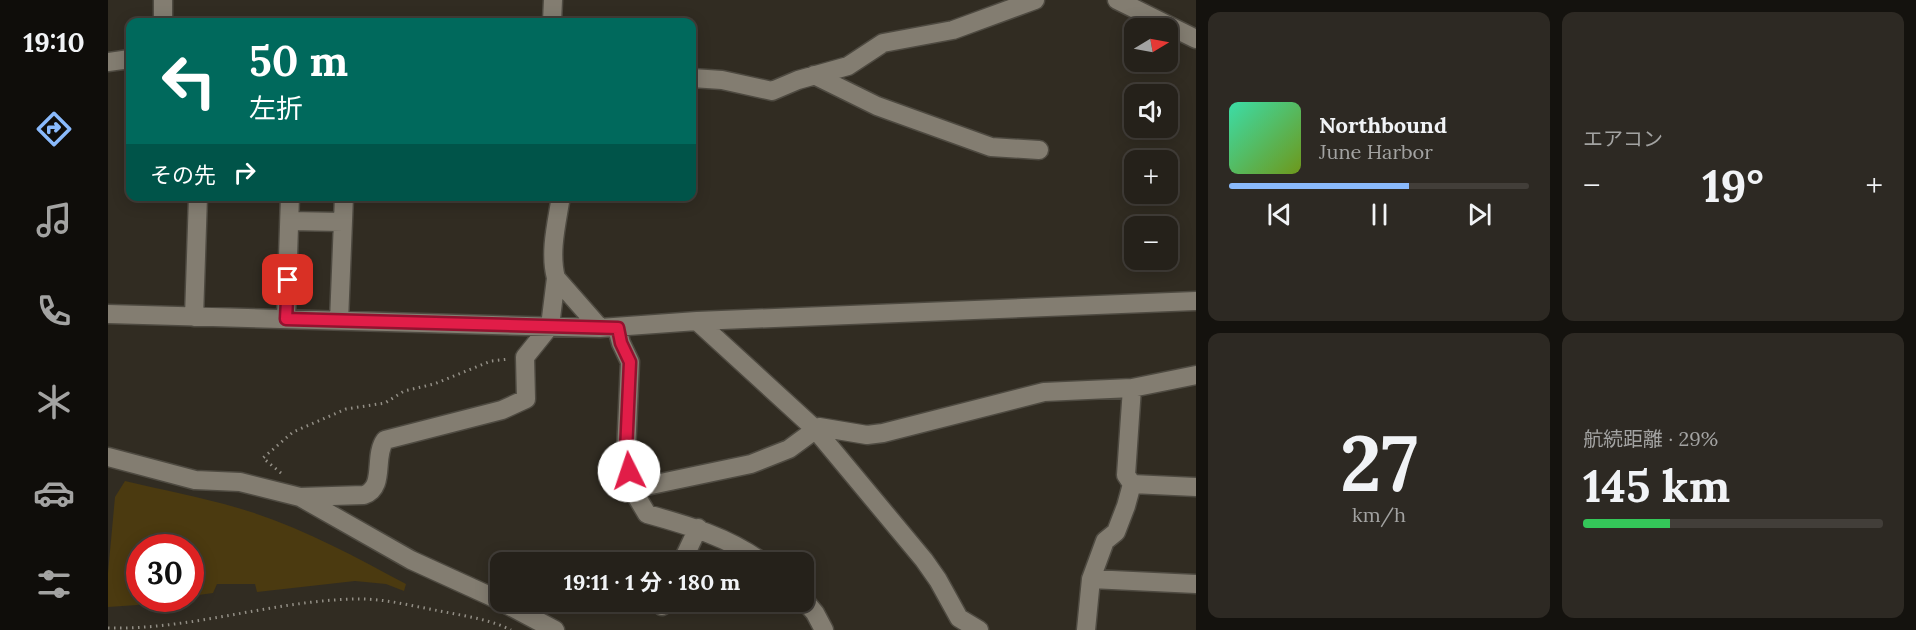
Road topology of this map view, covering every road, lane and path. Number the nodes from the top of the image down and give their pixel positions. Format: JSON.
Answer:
{"nodes":[{"id":1,"x":164,"y":0,"type":"edge"},
{"id":2,"x":553,"y":0,"type":"edge"},
{"id":3,"x":1035,"y":0,"type":"edge"},
{"id":4,"x":1117,"y":0,"type":"edge"},
{"id":5,"x":163,"y":18,"type":"edge"},
{"id":6,"x":552,"y":18,"type":"edge"},
{"id":7,"x":1196,"y":39,"type":"edge"},
{"id":8,"x":126,"y":60,"type":"edge"},
{"id":9,"x":108,"y":62,"type":"edge"},
{"id":10,"x":814,"y":75,"type":"junction"},
{"id":11,"x":696,"y":78,"type":"edge"},
{"id":12,"x":1039,"y":150,"type":"dead end"},
{"id":13,"x":198,"y":201,"type":"edge"},
{"id":14,"x":290,"y":201,"type":"edge"},
{"id":15,"x":344,"y":201,"type":"edge"},
{"id":16,"x":560,"y":201,"type":"edge"},
{"id":17,"x":290,"y":221,"type":"junction"},
{"id":18,"x":343,"y":222,"type":"junction"},
{"id":19,"x":556,"y":278,"type":"junction"},
{"id":20,"x":1196,"y":301,"type":"edge"},
{"id":21,"x":108,"y":314,"type":"edge"},
{"id":22,"x":194,"y":317,"type":"junction"},
{"id":23,"x":286,"y":319,"type":"junction"},
{"id":24,"x":339,"y":321,"type":"junction"},
{"id":25,"x":697,"y":321,"type":"junction"},
{"id":26,"x":550,"y":326,"type":"junction"},
{"id":27,"x":609,"y":328,"type":"junction"},
{"id":28,"x":525,"y":357,"type":"junction"},
{"id":29,"x":1196,"y":375,"type":"edge"},
{"id":30,"x":1132,"y":388,"type":"junction"},
{"id":31,"x":815,"y":429,"type":"junction"},
{"id":32,"x":108,"y":457,"type":"edge"},
{"id":33,"x":1132,"y":484,"type":"junction"},
{"id":34,"x":1196,"y":487,"type":"edge"},
{"id":35,"x":632,"y":489,"type":"junction"},
{"id":36,"x":300,"y":497,"type":"junction"},
{"id":37,"x":698,"y":528,"type":"junction"},
{"id":38,"x":687,"y":552,"type":"edge"},
{"id":39,"x":747,"y":552,"type":"edge"},
{"id":40,"x":1091,"y":579,"type":"junction"},
{"id":41,"x":1196,"y":584,"type":"edge"},
{"id":42,"x":490,"y":596,"type":"edge"},
{"id":43,"x":521,"y":612,"type":"edge"},
{"id":44,"x":814,"y":612,"type":"edge"},
{"id":45,"x":108,"y":628,"type":"edge"},
{"id":46,"x":511,"y":630,"type":"edge"},
{"id":47,"x":555,"y":630,"type":"edge"},
{"id":48,"x":824,"y":630,"type":"edge"},
{"id":49,"x":979,"y":630,"type":"edge"},
{"id":50,"x":1086,"y":630,"type":"edge"}],
"edges":[{"from":1,"to":5,"type":"street"},
{"from":2,"to":6,"type":"street"},
{"from":3,"to":10,"type":"street"},
{"from":4,"to":7,"type":"street"},
{"from":8,"to":9,"type":"street"},
{"from":10,"to":11,"type":"street"},
{"from":10,"to":12,"type":"street"},
{"from":13,"to":22,"type":"street"},
{"from":14,"to":17,"type":"street"},
{"from":15,"to":18,"type":"street"},
{"from":16,"to":19,"type":"street"},
{"from":17,"to":18,"type":"street"},
{"from":17,"to":23,"type":"street"},
{"from":18,"to":24,"type":"street"},
{"from":19,"to":26,"type":"street"},
{"from":19,"to":27,"type":"street"},
{"from":20,"to":25,"type":"street"},
{"from":21,"to":22,"type":"street"},
{"from":22,"to":23,"type":"street"},
{"from":23,"to":24,"type":"street"},
{"from":24,"to":26,"type":"street"},
{"from":25,"to":27,"type":"street"},
{"from":25,"to":31,"type":"street"},
{"from":26,"to":27,"type":"street"},
{"from":26,"to":28,"type":"street"},
{"from":27,"to":35,"type":"street"},
{"from":28,"to":36,"type":"street"},
{"from":28,"to":36,"type":"path"},
{"from":29,"to":30,"type":"street"},
{"from":30,"to":31,"type":"street"},
{"from":30,"to":33,"type":"street"},
{"from":31,"to":35,"type":"street"},
{"from":31,"to":49,"type":"street"},
{"from":32,"to":36,"type":"street"},
{"from":33,"to":34,"type":"street"},
{"from":33,"to":40,"type":"street"},
{"from":35,"to":37,"type":"street"},
{"from":36,"to":42,"type":"street"},
{"from":37,"to":38,"type":"street"},
{"from":37,"to":39,"type":"street"},
{"from":40,"to":41,"type":"street"},
{"from":40,"to":50,"type":"street"},
{"from":43,"to":47,"type":"street"},
{"from":44,"to":48,"type":"street"},
{"from":45,"to":46,"type":"path"}]}
